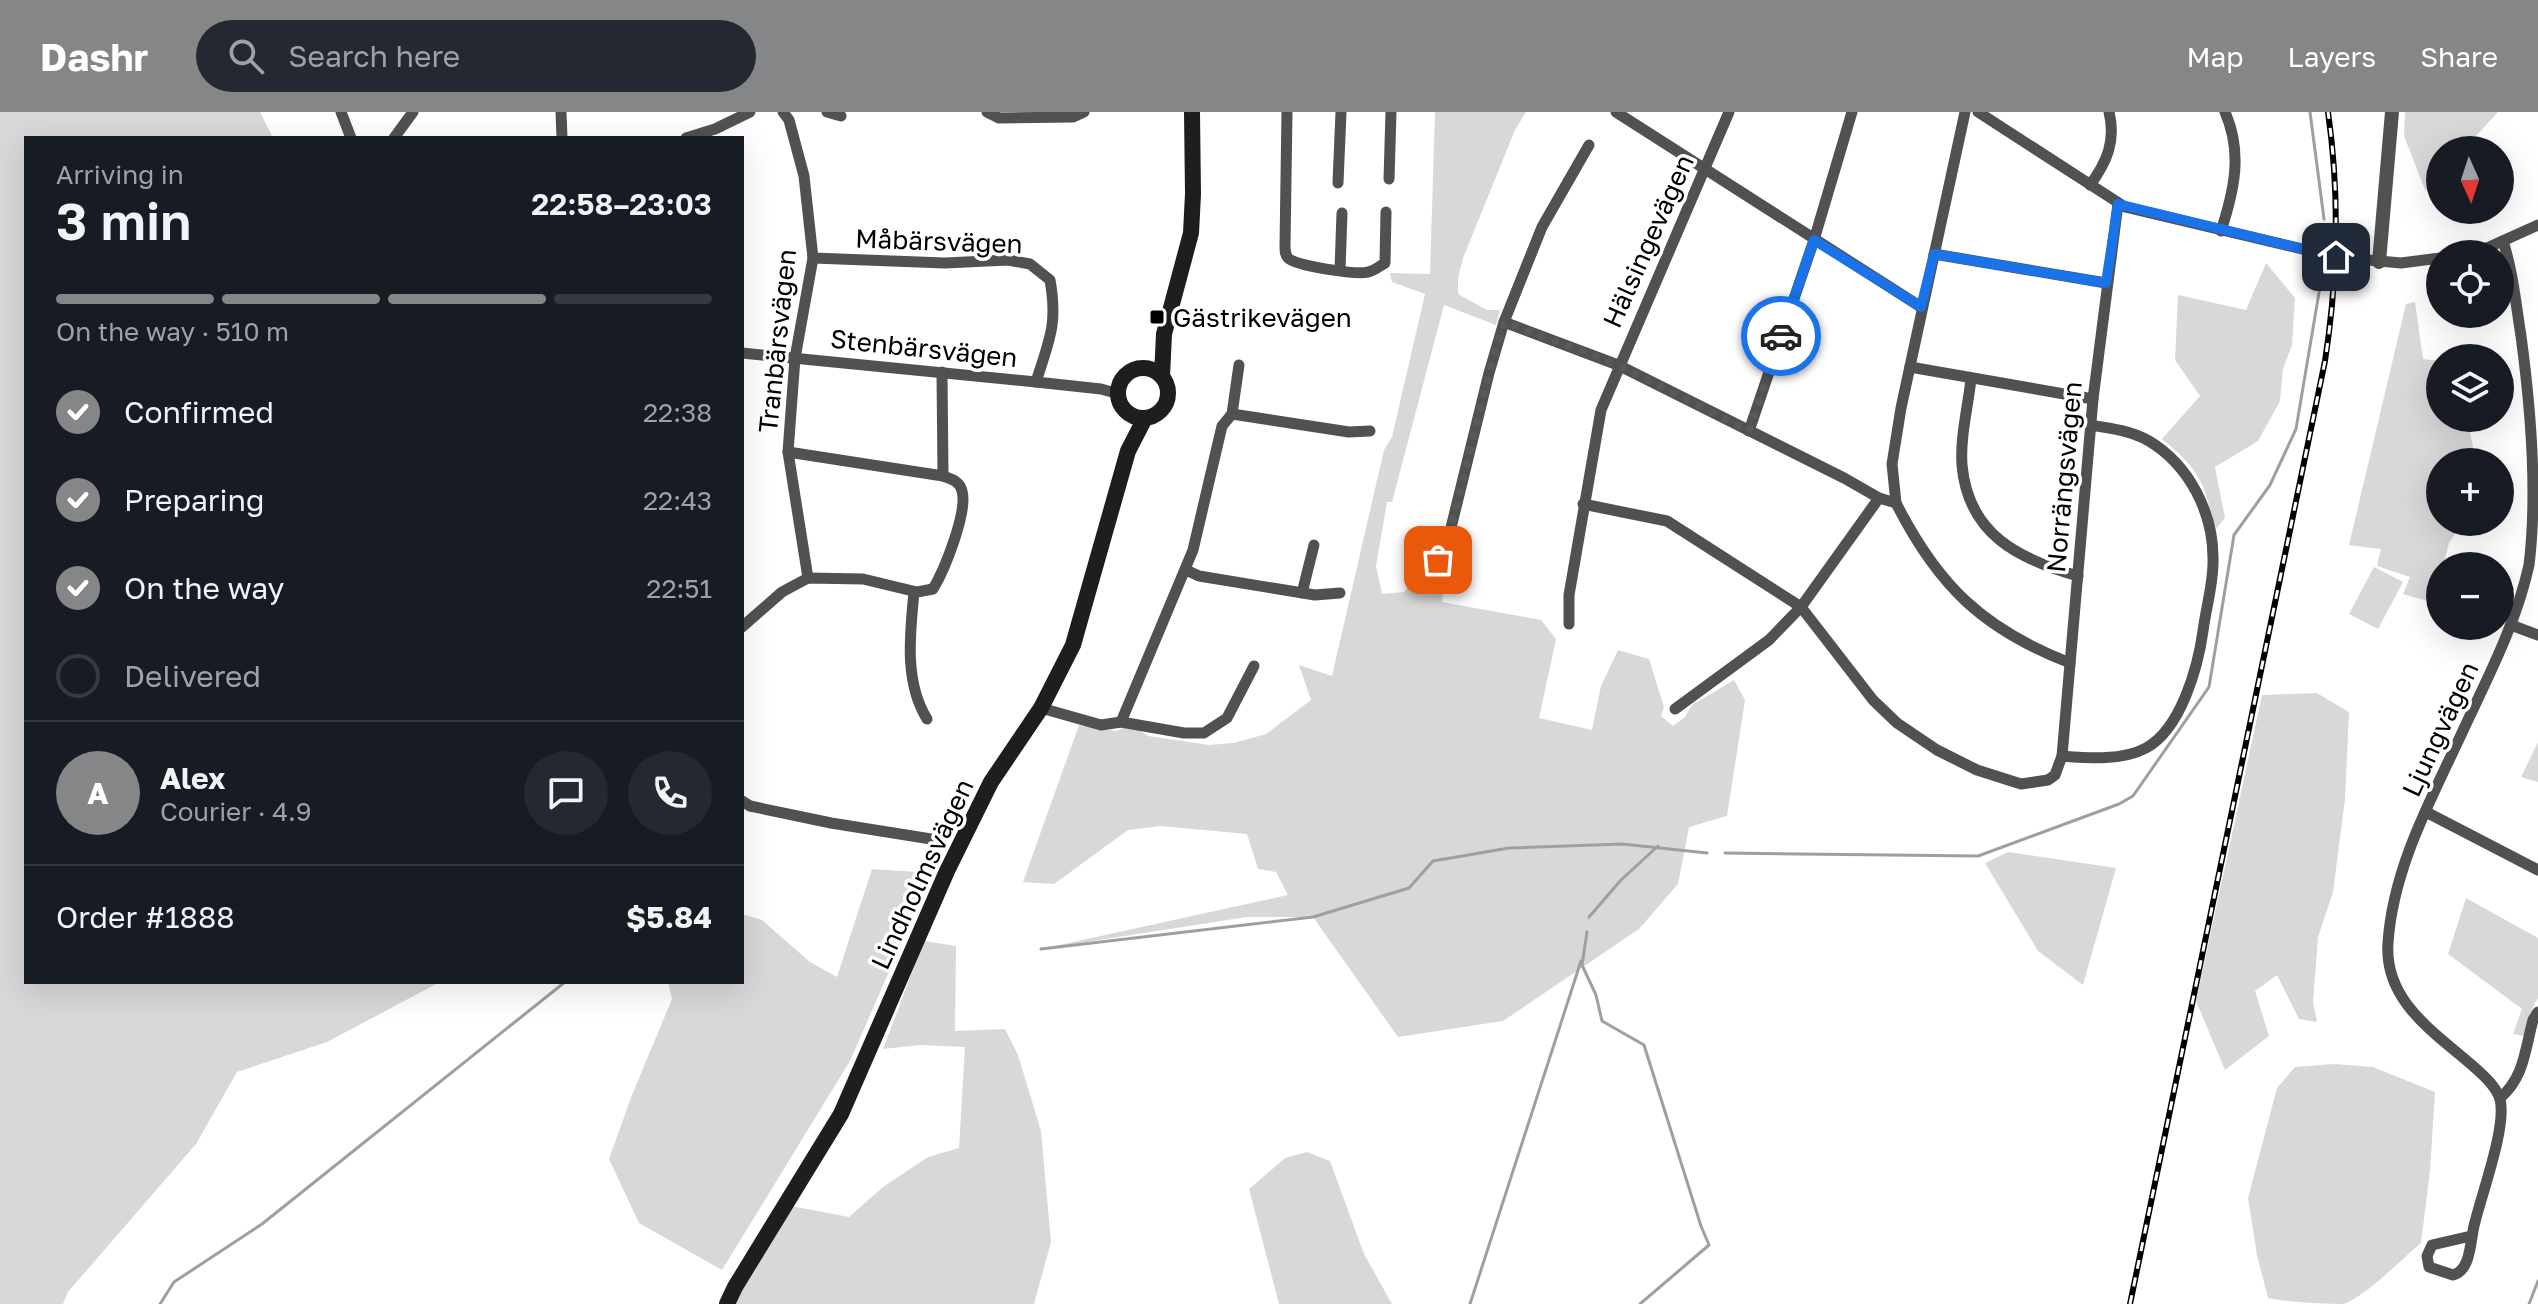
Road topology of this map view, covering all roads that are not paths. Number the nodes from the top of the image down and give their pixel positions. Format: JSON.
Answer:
{"nodes":[{"id":1,"x":341,"y":112,"type":"edge"},
{"id":2,"x":413,"y":112,"type":"edge"},
{"id":3,"x":561,"y":112,"type":"edge"},
{"id":4,"x":750,"y":112,"type":"edge"},
{"id":5,"x":783,"y":112,"type":"edge"},
{"id":6,"x":827,"y":112,"type":"edge"},
{"id":7,"x":987,"y":112,"type":"edge"},
{"id":8,"x":1084,"y":112,"type":"edge"},
{"id":9,"x":1192,"y":112,"type":"edge"},
{"id":10,"x":1287,"y":112,"type":"edge"},
{"id":11,"x":1341,"y":112,"type":"edge"},
{"id":12,"x":1391,"y":112,"type":"edge"},
{"id":13,"x":1616,"y":112,"type":"edge"},
{"id":14,"x":1729,"y":112,"type":"edge"},
{"id":15,"x":1852,"y":112,"type":"edge"},
{"id":16,"x":1965,"y":112,"type":"edge"},
{"id":17,"x":1978,"y":112,"type":"edge"},
{"id":18,"x":2109,"y":112,"type":"edge"},
{"id":19,"x":2225,"y":112,"type":"edge"},
{"id":20,"x":2392,"y":112,"type":"edge"},
{"id":21,"x":737,"y":115,"type":"edge"},
{"id":22,"x":841,"y":116,"type":"dead end"},
{"id":23,"x":350,"y":136,"type":"edge"},
{"id":24,"x":395,"y":136,"type":"edge"},
{"id":25,"x":562,"y":136,"type":"edge"},
{"id":26,"x":690,"y":136,"type":"edge"},
{"id":27,"x":1589,"y":145,"type":"dead end"},
{"id":28,"x":1704,"y":168,"type":"junction"},
{"id":29,"x":1389,"y":179,"type":"dead end"},
{"id":30,"x":1338,"y":183,"type":"dead end"},
{"id":31,"x":2090,"y":185,"type":"junction"},
{"id":32,"x":2118,"y":204,"type":"junction"},
{"id":33,"x":1386,"y":212,"type":"dead end"},
{"id":34,"x":1342,"y":213,"type":"dead end"},
{"id":35,"x":2538,"y":225,"type":"edge"},
{"id":36,"x":2221,"y":231,"type":"junction"},
{"id":37,"x":1814,"y":240,"type":"junction"},
{"id":38,"x":2505,"y":240,"type":"edge"},
{"id":39,"x":1934,"y":254,"type":"junction"},
{"id":40,"x":813,"y":258,"type":"junction"},
{"id":41,"x":2426,"y":260,"type":"edge"},
{"id":42,"x":2379,"y":262,"type":"junction"},
{"id":43,"x":1340,"y":270,"type":"junction"},
{"id":44,"x":2514,"y":282,"type":"edge"},
{"id":45,"x":2106,"y":283,"type":"junction"},
{"id":46,"x":1921,"y":307,"type":"junction"},
{"id":47,"x":1504,"y":322,"type":"junction"},
{"id":48,"x":1164,"y":334,"type":"junction"},
{"id":49,"x":744,"y":353,"type":"edge"},
{"id":50,"x":795,"y":358,"type":"junction"},
{"id":51,"x":1239,"y":365,"type":"dead end"},
{"id":52,"x":1618,"y":365,"type":"junction"},
{"id":53,"x":1910,"y":367,"type":"junction"},
{"id":54,"x":1141,"y":368,"type":"junction"},
{"id":55,"x":942,"y":372,"type":"junction"},
{"id":56,"x":2532,"y":374,"type":"edge"},
{"id":57,"x":1162,"y":376,"type":"junction"},
{"id":58,"x":1971,"y":379,"type":"junction"},
{"id":59,"x":1036,"y":382,"type":"junction"},
{"id":60,"x":1119,"y":390,"type":"junction"},
{"id":61,"x":2093,"y":399,"type":"junction"},
{"id":62,"x":1128,"y":412,"type":"junction"},
{"id":63,"x":1232,"y":414,"type":"junction"},
{"id":64,"x":1145,"y":418,"type":"junction"},
{"id":65,"x":2090,"y":425,"type":"junction"},
{"id":66,"x":1370,"y":431,"type":"dead end"},
{"id":67,"x":1749,"y":431,"type":"junction"},
{"id":68,"x":1128,"y":451,"type":"junction"},
{"id":69,"x":788,"y":452,"type":"junction"},
{"id":70,"x":943,"y":476,"type":"junction"},
{"id":71,"x":1879,"y":498,"type":"junction"},
{"id":72,"x":1896,"y":503,"type":"junction"},
{"id":73,"x":1583,"y":504,"type":"junction"},
{"id":74,"x":1314,"y":545,"type":"dead end"},
{"id":75,"x":1438,"y":560,"type":"dead end"},
{"id":76,"x":1186,"y":570,"type":"junction"},
{"id":77,"x":2078,"y":576,"type":"junction"},
{"id":78,"x":808,"y":578,"type":"junction"},
{"id":79,"x":914,"y":592,"type":"junction"},
{"id":80,"x":1302,"y":593,"type":"junction"},
{"id":81,"x":1340,"y":593,"type":"dead end"},
{"id":82,"x":1801,"y":607,"type":"junction"},
{"id":83,"x":2514,"y":615,"type":"edge"},
{"id":84,"x":1569,"y":624,"type":"dead end"},
{"id":85,"x":744,"y":625,"type":"edge"},
{"id":86,"x":2514,"y":626,"type":"edge"},
{"id":87,"x":2538,"y":635,"type":"edge"},
{"id":88,"x":2504,"y":640,"type":"edge"},
{"id":89,"x":2070,"y":663,"type":"junction"},
{"id":90,"x":1254,"y":666,"type":"dead end"},
{"id":91,"x":1041,"y":708,"type":"junction"},
{"id":92,"x":1675,"y":709,"type":"dead end"},
{"id":93,"x":927,"y":719,"type":"dead end"},
{"id":94,"x":1121,"y":722,"type":"junction"},
{"id":95,"x":2062,"y":756,"type":"junction"},
{"id":96,"x":744,"y":802,"type":"edge"},
{"id":97,"x":2426,"y":812,"type":"junction"},
{"id":98,"x":931,"y":839,"type":"dead end"},
{"id":99,"x":2538,"y":870,"type":"edge"},
{"id":100,"x":2538,"y":1012,"type":"edge"},
{"id":101,"x":2500,"y":1098,"type":"junction"},
{"id":102,"x":2471,"y":1236,"type":"dead end"},
{"id":103,"x":727,"y":1304,"type":"edge"}],
"edges":[{"from":1,"to":23,"type":"street"},
{"from":2,"to":24,"type":"street"},
{"from":3,"to":25,"type":"street"},
{"from":4,"to":21,"type":"street"},
{"from":5,"to":40,"type":"street","name":"Tranbärsvägen"},
{"from":6,"to":22,"type":"street"},
{"from":7,"to":8,"type":"street"},
{"from":9,"to":48,"type":"main road","name":"Lindholmsvägen"},
{"from":10,"to":43,"type":"street"},
{"from":11,"to":30,"type":"street"},
{"from":12,"to":29,"type":"street"},
{"from":13,"to":28,"type":"street"},
{"from":14,"to":28,"type":"street","name":"Hälsingevägen"},
{"from":15,"to":37,"type":"street"},
{"from":16,"to":39,"type":"street"},
{"from":17,"to":31,"type":"street"},
{"from":18,"to":31,"type":"street"},
{"from":19,"to":36,"type":"street"},
{"from":20,"to":42,"type":"street"},
{"from":21,"to":26,"type":"street"},
{"from":27,"to":47,"type":"street"},
{"from":28,"to":37,"type":"street"},
{"from":28,"to":52,"type":"street","name":"Hälsingevägen"},
{"from":31,"to":32,"type":"street"},
{"from":32,"to":36,"type":"street"},
{"from":32,"to":45,"type":"street","name":"Norrängsvägen"},
{"from":33,"to":43,"type":"street"},
{"from":34,"to":43,"type":"street"},
{"from":35,"to":38,"type":"street"},
{"from":36,"to":42,"type":"street"},
{"from":37,"to":46,"type":"street"},
{"from":37,"to":67,"type":"street"},
{"from":39,"to":45,"type":"street"},
{"from":39,"to":46,"type":"street"},
{"from":40,"to":50,"type":"street","name":"Tranbärsvägen"},
{"from":40,"to":59,"type":"street","name":"Måbärsvägen"},
{"from":41,"to":42,"type":"street"},
{"from":44,"to":56,"type":"street","name":"Ljungvägen"},
{"from":45,"to":61,"type":"street","name":"Norrängsvägen"},
{"from":46,"to":53,"type":"street"},
{"from":47,"to":52,"type":"street"},
{"from":47,"to":75,"type":"street"},
{"from":48,"to":54,"type":"main road","name":"Lindholmsvägen"},
{"from":48,"to":57,"type":"main road","name":"Lindholmsvägen"},
{"from":49,"to":50,"type":"street","name":"Stenbärsvägen"},
{"from":50,"to":55,"type":"street","name":"Stenbärsvägen"},
{"from":50,"to":69,"type":"street","name":"Tranbärsvägen"},
{"from":51,"to":63,"type":"street"},
{"from":52,"to":67,"type":"street"},
{"from":52,"to":73,"type":"street","name":"Hälsingevägen"},
{"from":53,"to":58,"type":"street"},
{"from":53,"to":72,"type":"street"},
{"from":54,"to":57,"type":"main road"},
{"from":54,"to":60,"type":"main road","name":"Lindholmsvägen"},
{"from":55,"to":59,"type":"street","name":"Stenbärsvägen"},
{"from":55,"to":70,"type":"street"},
{"from":56,"to":83,"type":"street","name":"Ljungvägen"},
{"from":57,"to":64,"type":"main road","name":"Lindholmsvägen"},
{"from":58,"to":61,"type":"street"},
{"from":58,"to":77,"type":"street"},
{"from":59,"to":60,"type":"street","name":"Stenbärsvägen"},
{"from":60,"to":62,"type":"main road","name":"Lindholmsvägen"},
{"from":61,"to":65,"type":"street","name":"Norrängsvägen"},
{"from":62,"to":64,"type":"main road"},
{"from":62,"to":68,"type":"main road","name":"Lindholmsvägen"},
{"from":63,"to":66,"type":"street"},
{"from":63,"to":76,"type":"street"},
{"from":64,"to":68,"type":"main road","name":"Lindholmsvägen"},
{"from":65,"to":77,"type":"street","name":"Norrängsvägen"},
{"from":65,"to":95,"type":"street"},
{"from":67,"to":71,"type":"street"},
{"from":68,"to":91,"type":"main road","name":"Lindholmsvägen"},
{"from":69,"to":70,"type":"street"},
{"from":69,"to":78,"type":"street","name":"Tranbärsvägen"},
{"from":70,"to":79,"type":"street"},
{"from":71,"to":72,"type":"street"},
{"from":71,"to":82,"type":"street"},
{"from":72,"to":89,"type":"street"},
{"from":73,"to":82,"type":"street"},
{"from":73,"to":84,"type":"street","name":"Hälsingevägen"},
{"from":74,"to":80,"type":"street"},
{"from":76,"to":80,"type":"street"},
{"from":76,"to":94,"type":"street"},
{"from":77,"to":89,"type":"street","name":"Norrängsvägen"},
{"from":78,"to":79,"type":"street"},
{"from":78,"to":85,"type":"street"},
{"from":79,"to":93,"type":"street"},
{"from":80,"to":81,"type":"street"},
{"from":82,"to":92,"type":"street"},
{"from":82,"to":95,"type":"street"},
{"from":86,"to":87,"type":"street"},
{"from":88,"to":97,"type":"street","name":"Ljungvägen"},
{"from":89,"to":95,"type":"street","name":"Norrängsvägen"},
{"from":90,"to":94,"type":"street"},
{"from":91,"to":94,"type":"street"},
{"from":91,"to":103,"type":"main road","name":"Lindholmsvägen"},
{"from":96,"to":98,"type":"street"},
{"from":97,"to":99,"type":"street"},
{"from":97,"to":101,"type":"street","name":"Ljungvägen"},
{"from":100,"to":101,"type":"street"},
{"from":101,"to":102,"type":"street"}]}
